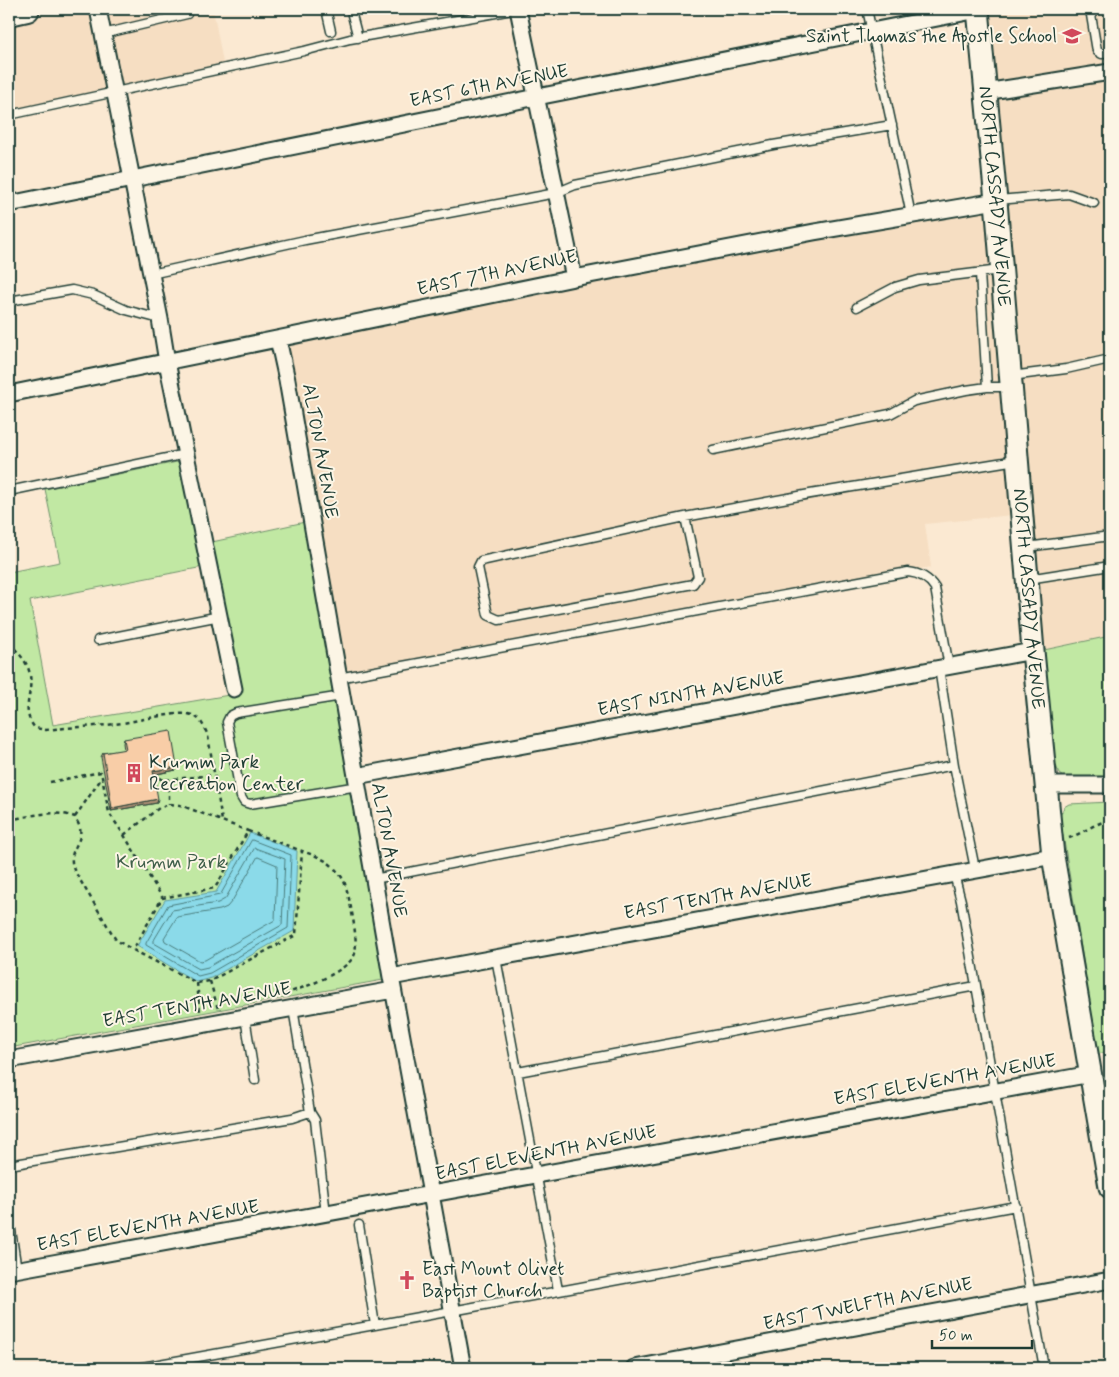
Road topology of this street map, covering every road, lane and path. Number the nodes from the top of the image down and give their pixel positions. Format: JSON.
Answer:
{"nodes":[{"id":1,"x":27,"y":9,"type":"edge"},
{"id":2,"x":98,"y":9,"type":"edge"},
{"id":3,"x":186,"y":9,"type":"edge"},
{"id":4,"x":326,"y":9,"type":"edge"},
{"id":5,"x":519,"y":9,"type":"edge"},
{"id":6,"x":867,"y":9,"type":"edge"},
{"id":7,"x":978,"y":9,"type":"edge"},
{"id":8,"x":1090,"y":9,"type":"edge"},
{"id":9,"x":9,"y":12,"type":"edge"},
{"id":10,"x":352,"y":15,"type":"dead end"},
{"id":11,"x":331,"y":31,"type":"dead end"},
{"id":12,"x":871,"y":31,"type":"junction"},
{"id":13,"x":103,"y":34,"type":"junction"},
{"id":14,"x":358,"y":38,"type":"junction"},
{"id":15,"x":1110,"y":53,"type":"edge"},
{"id":16,"x":1110,"y":72,"type":"edge"},
{"id":17,"x":115,"y":92,"type":"junction"},
{"id":18,"x":985,"y":92,"type":"junction"},
{"id":19,"x":536,"y":97,"type":"junction"},
{"id":20,"x":9,"y":114,"type":"edge"},
{"id":21,"x":892,"y":125,"type":"junction"},
{"id":22,"x":132,"y":180,"type":"junction"},
{"id":23,"x":556,"y":192,"type":"junction"},
{"id":24,"x":996,"y":201,"type":"junction"},
{"id":25,"x":1094,"y":203,"type":"dead end"},
{"id":26,"x":9,"y":204,"type":"edge"},
{"id":27,"x":911,"y":215,"type":"junction"},
{"id":28,"x":1002,"y":270,"type":"junction"},
{"id":29,"x":980,"y":273,"type":"junction"},
{"id":30,"x":151,"y":274,"type":"junction"},
{"id":31,"x":574,"y":278,"type":"junction"},
{"id":32,"x":9,"y":301,"type":"edge"},
{"id":33,"x":857,"y":307,"type":"dead end"},
{"id":34,"x":160,"y":319,"type":"junction"},
{"id":35,"x":278,"y":339,"type":"junction"},
{"id":36,"x":1110,"y":359,"type":"edge"},
{"id":37,"x":167,"y":362,"type":"junction"},
{"id":38,"x":1011,"y":381,"type":"junction"},
{"id":39,"x":987,"y":387,"type":"junction"},
{"id":40,"x":9,"y":394,"type":"edge"},
{"id":41,"x":712,"y":450,"type":"dead end"},
{"id":42,"x":186,"y":454,"type":"junction"},
{"id":43,"x":1018,"y":460,"type":"junction"},
{"id":44,"x":9,"y":491,"type":"edge"},
{"id":45,"x":685,"y":518,"type":"junction"},
{"id":46,"x":1110,"y":536,"type":"edge"},
{"id":47,"x":1025,"y":547,"type":"junction"},
{"id":48,"x":1110,"y":566,"type":"edge"},
{"id":49,"x":1028,"y":579,"type":"junction"},
{"id":50,"x":220,"y":616,"type":"junction"},
{"id":51,"x":98,"y":640,"type":"dead end"},
{"id":52,"x":9,"y":643,"type":"edge"},
{"id":53,"x":1034,"y":651,"type":"junction"},
{"id":54,"x":944,"y":668,"type":"junction"},
{"id":55,"x":338,"y":678,"type":"junction"},
{"id":56,"x":234,"y":689,"type":"dead end"},
{"id":57,"x":342,"y":696,"type":"junction"},
{"id":58,"x":954,"y":765,"type":"junction"},
{"id":59,"x":151,"y":775,"type":"edge"},
{"id":60,"x":214,"y":775,"type":"junction"},
{"id":61,"x":102,"y":778,"type":"junction"},
{"id":62,"x":164,"y":780,"type":"junction"},
{"id":63,"x":357,"y":781,"type":"junction"},
{"id":64,"x":50,"y":782,"type":"dead end"},
{"id":65,"x":1046,"y":785,"type":"junction"},
{"id":66,"x":1110,"y":785,"type":"edge"},
{"id":67,"x":170,"y":804,"type":"junction"},
{"id":68,"x":75,"y":816,"type":"junction"},
{"id":69,"x":9,"y":820,"type":"edge"},
{"id":70,"x":1110,"y":820,"type":"edge"},
{"id":71,"x":222,"y":821,"type":"junction"},
{"id":72,"x":248,"y":831,"type":"junction"},
{"id":73,"x":124,"y":835,"type":"junction"},
{"id":74,"x":1067,"y":839,"type":"dead end"},
{"id":75,"x":302,"y":851,"type":"junction"},
{"id":76,"x":1053,"y":856,"type":"junction"},
{"id":77,"x":975,"y":870,"type":"junction"},
{"id":78,"x":954,"y":874,"type":"junction"},
{"id":79,"x":374,"y":879,"type":"junction"},
{"id":80,"x":162,"y":898,"type":"junction"},
{"id":81,"x":133,"y":950,"type":"junction"},
{"id":82,"x":496,"y":958,"type":"junction"},
{"id":83,"x":210,"y":981,"type":"junction"},
{"id":84,"x":197,"y":983,"type":"junction"},
{"id":85,"x":392,"y":983,"type":"junction"},
{"id":86,"x":976,"y":986,"type":"junction"},
{"id":87,"x":272,"y":997,"type":"dead end"},
{"id":88,"x":293,"y":1008,"type":"junction"},
{"id":89,"x":224,"y":1010,"type":"dead end"},
{"id":90,"x":245,"y":1016,"type":"junction"},
{"id":91,"x":201,"y":1024,"type":"junction"},
{"id":92,"x":9,"y":1060,"type":"edge"},
{"id":93,"x":518,"y":1072,"type":"junction"},
{"id":94,"x":1091,"y":1074,"type":"junction"},
{"id":95,"x":255,"y":1080,"type":"dead end"},
{"id":96,"x":996,"y":1091,"type":"junction"},
{"id":97,"x":310,"y":1112,"type":"junction"},
{"id":98,"x":1105,"y":1128,"type":"edge"},
{"id":99,"x":9,"y":1164,"type":"edge"},
{"id":100,"x":537,"y":1175,"type":"junction"},
{"id":101,"x":1110,"y":1187,"type":"edge"},
{"id":102,"x":431,"y":1195,"type":"junction"},
{"id":103,"x":1016,"y":1206,"type":"junction"},
{"id":104,"x":326,"y":1214,"type":"junction"},
{"id":105,"x":9,"y":1217,"type":"edge"},
{"id":106,"x":359,"y":1225,"type":"dead end"},
{"id":107,"x":13,"y":1271,"type":"edge"},
{"id":108,"x":1110,"y":1280,"type":"edge"},
{"id":109,"x":558,"y":1290,"type":"junction"},
{"id":110,"x":1032,"y":1294,"type":"junction"},
{"id":111,"x":452,"y":1311,"type":"junction"},
{"id":112,"x":375,"y":1325,"type":"junction"},
{"id":113,"x":137,"y":1368,"type":"edge"},
{"id":114,"x":463,"y":1368,"type":"edge"},
{"id":115,"x":634,"y":1368,"type":"edge"},
{"id":116,"x":1044,"y":1368,"type":"edge"}],
"edges":[{"from":1,"to":9,"type":"main road"},
{"from":2,"to":13,"type":"street"},
{"from":3,"to":13,"type":"lane"},
{"from":4,"to":11,"type":"lane"},
{"from":5,"to":14,"type":"lane"},
{"from":5,"to":19,"type":"street"},
{"from":6,"to":12,"type":"lane"},
{"from":7,"to":12,"type":"street","name":"EAST 6TH AVENUE"},
{"from":7,"to":18,"type":"main road","name":"NORTH CASSADY AVENUE"},
{"from":8,"to":15,"type":"lane"},
{"from":10,"to":14,"type":"lane"},
{"from":12,"to":19,"type":"street","name":"EAST 6TH AVENUE"},
{"from":12,"to":21,"type":"lane"},
{"from":13,"to":17,"type":"street"},
{"from":14,"to":17,"type":"lane"},
{"from":16,"to":18,"type":"street"},
{"from":17,"to":20,"type":"lane"},
{"from":17,"to":22,"type":"street"},
{"from":18,"to":24,"type":"main road","name":"NORTH CASSADY AVENUE"},
{"from":19,"to":22,"type":"street","name":"EAST 6TH AVENUE"},
{"from":19,"to":23,"type":"street"},
{"from":21,"to":23,"type":"lane"},
{"from":21,"to":27,"type":"lane"},
{"from":22,"to":26,"type":"street","name":"EAST 6TH AVENUE"},
{"from":22,"to":30,"type":"street"},
{"from":23,"to":30,"type":"lane"},
{"from":23,"to":31,"type":"street"},
{"from":24,"to":25,"type":"lane"},
{"from":24,"to":27,"type":"street","name":"EAST 7TH AVENUE"},
{"from":24,"to":28,"type":"main road","name":"NORTH CASSADY AVENUE"},
{"from":27,"to":31,"type":"street","name":"EAST 7TH AVENUE"},
{"from":28,"to":29,"type":"lane"},
{"from":28,"to":38,"type":"main road","name":"NORTH CASSADY AVENUE"},
{"from":29,"to":33,"type":"lane"},
{"from":29,"to":39,"type":"lane"},
{"from":30,"to":34,"type":"street"},
{"from":31,"to":35,"type":"street","name":"EAST 7TH AVENUE"},
{"from":32,"to":34,"type":"lane"},
{"from":34,"to":37,"type":"street"},
{"from":35,"to":37,"type":"street","name":"EAST 7TH AVENUE"},
{"from":35,"to":55,"type":"street","name":"ALTON AVENUE"},
{"from":36,"to":38,"type":"lane"},
{"from":37,"to":40,"type":"street","name":"EAST 7TH AVENUE"},
{"from":37,"to":42,"type":"street"},
{"from":38,"to":39,"type":"lane"},
{"from":38,"to":43,"type":"main road","name":"NORTH CASSADY AVENUE"},
{"from":39,"to":41,"type":"lane"},
{"from":42,"to":44,"type":"lane"},
{"from":42,"to":50,"type":"street"},
{"from":43,"to":45,"type":"lane"},
{"from":43,"to":47,"type":"main road","name":"NORTH CASSADY AVENUE"},
{"from":45,"to":45,"type":"lane"},
{"from":46,"to":47,"type":"lane"},
{"from":47,"to":49,"type":"main road","name":"NORTH CASSADY AVENUE"},
{"from":48,"to":49,"type":"lane"},
{"from":49,"to":53,"type":"main road","name":"NORTH CASSADY AVENUE"},
{"from":50,"to":51,"type":"lane"},
{"from":50,"to":56,"type":"street"},
{"from":52,"to":60,"type":"path"},
{"from":53,"to":54,"type":"street","name":"EAST NINTH AVENUE"},
{"from":53,"to":65,"type":"main road","name":"NORTH CASSADY AVENUE"},
{"from":54,"to":55,"type":"lane"},
{"from":54,"to":58,"type":"lane"},
{"from":54,"to":63,"type":"street","name":"EAST NINTH AVENUE"},
{"from":55,"to":57,"type":"street","name":"ALTON AVENUE"},
{"from":57,"to":63,"type":"street","name":"ALTON AVENUE"},
{"from":57,"to":63,"type":"lane"},
{"from":58,"to":77,"type":"lane"},
{"from":58,"to":79,"type":"lane"},
{"from":59,"to":62,"type":"path"},
{"from":60,"to":62,"type":"path"},
{"from":60,"to":71,"type":"path"},
{"from":61,"to":64,"type":"path"},
{"from":61,"to":68,"type":"path"},
{"from":61,"to":73,"type":"path"},
{"from":62,"to":67,"type":"path"},
{"from":63,"to":79,"type":"street","name":"ALTON AVENUE"},
{"from":65,"to":66,"type":"street"},
{"from":65,"to":76,"type":"main road","name":"NORTH CASSADY AVENUE"},
{"from":67,"to":71,"type":"path"},
{"from":67,"to":73,"type":"path"},
{"from":68,"to":69,"type":"path"},
{"from":68,"to":81,"type":"path"},
{"from":70,"to":74,"type":"path"},
{"from":71,"to":72,"type":"path"},
{"from":72,"to":75,"type":"path"},
{"from":72,"to":80,"type":"path"},
{"from":73,"to":80,"type":"path"},
{"from":75,"to":83,"type":"path"},
{"from":75,"to":87,"type":"path"},
{"from":76,"to":77,"type":"street","name":"EAST TENTH AVENUE"},
{"from":76,"to":94,"type":"main road","name":"NORTH CASSADY AVENUE"},
{"from":77,"to":78,"type":"street","name":"EAST TENTH AVENUE"},
{"from":78,"to":82,"type":"street","name":"EAST TENTH AVENUE"},
{"from":78,"to":86,"type":"lane"},
{"from":79,"to":85,"type":"street","name":"ALTON AVENUE"},
{"from":80,"to":81,"type":"path"},
{"from":81,"to":84,"type":"path"},
{"from":82,"to":85,"type":"street","name":"EAST TENTH AVENUE"},
{"from":82,"to":93,"type":"lane"},
{"from":83,"to":84,"type":"path"},
{"from":83,"to":89,"type":"path"},
{"from":84,"to":91,"type":"path"},
{"from":85,"to":88,"type":"street","name":"EAST TENTH AVENUE"},
{"from":85,"to":102,"type":"street","name":"ALTON AVENUE"},
{"from":86,"to":93,"type":"lane"},
{"from":86,"to":96,"type":"lane"},
{"from":88,"to":90,"type":"street","name":"EAST TENTH AVENUE"},
{"from":88,"to":97,"type":"lane"},
{"from":90,"to":91,"type":"street","name":"EAST TENTH AVENUE"},
{"from":90,"to":95,"type":"lane"},
{"from":91,"to":92,"type":"street","name":"EAST TENTH AVENUE"},
{"from":93,"to":100,"type":"lane"},
{"from":94,"to":96,"type":"street","name":"EAST ELEVENTH AVENUE"},
{"from":94,"to":98,"type":"main road","name":"NORTH CASSADY AVENUE"},
{"from":96,"to":100,"type":"street","name":"EAST ELEVENTH AVENUE"},
{"from":96,"to":103,"type":"lane"},
{"from":97,"to":99,"type":"lane"},
{"from":97,"to":104,"type":"lane"},
{"from":98,"to":101,"type":"main road","name":"NORTH CASSADY AVENUE"},
{"from":100,"to":102,"type":"street","name":"EAST ELEVENTH AVENUE"},
{"from":100,"to":109,"type":"lane"},
{"from":102,"to":104,"type":"street","name":"EAST ELEVENTH AVENUE"},
{"from":102,"to":111,"type":"street","name":"ALTON AVENUE"},
{"from":103,"to":109,"type":"lane"},
{"from":103,"to":110,"type":"lane"},
{"from":104,"to":107,"type":"street","name":"EAST ELEVENTH AVENUE"},
{"from":105,"to":107,"type":"lane"},
{"from":106,"to":112,"type":"lane"},
{"from":108,"to":110,"type":"street","name":"EAST TWELFTH AVENUE"},
{"from":109,"to":111,"type":"lane"},
{"from":110,"to":115,"type":"street","name":"EAST TWELFTH AVENUE"},
{"from":110,"to":116,"type":"lane"},
{"from":111,"to":112,"type":"lane"},
{"from":111,"to":114,"type":"street","name":"ALTON AVENUE"},
{"from":112,"to":113,"type":"lane"}]}
